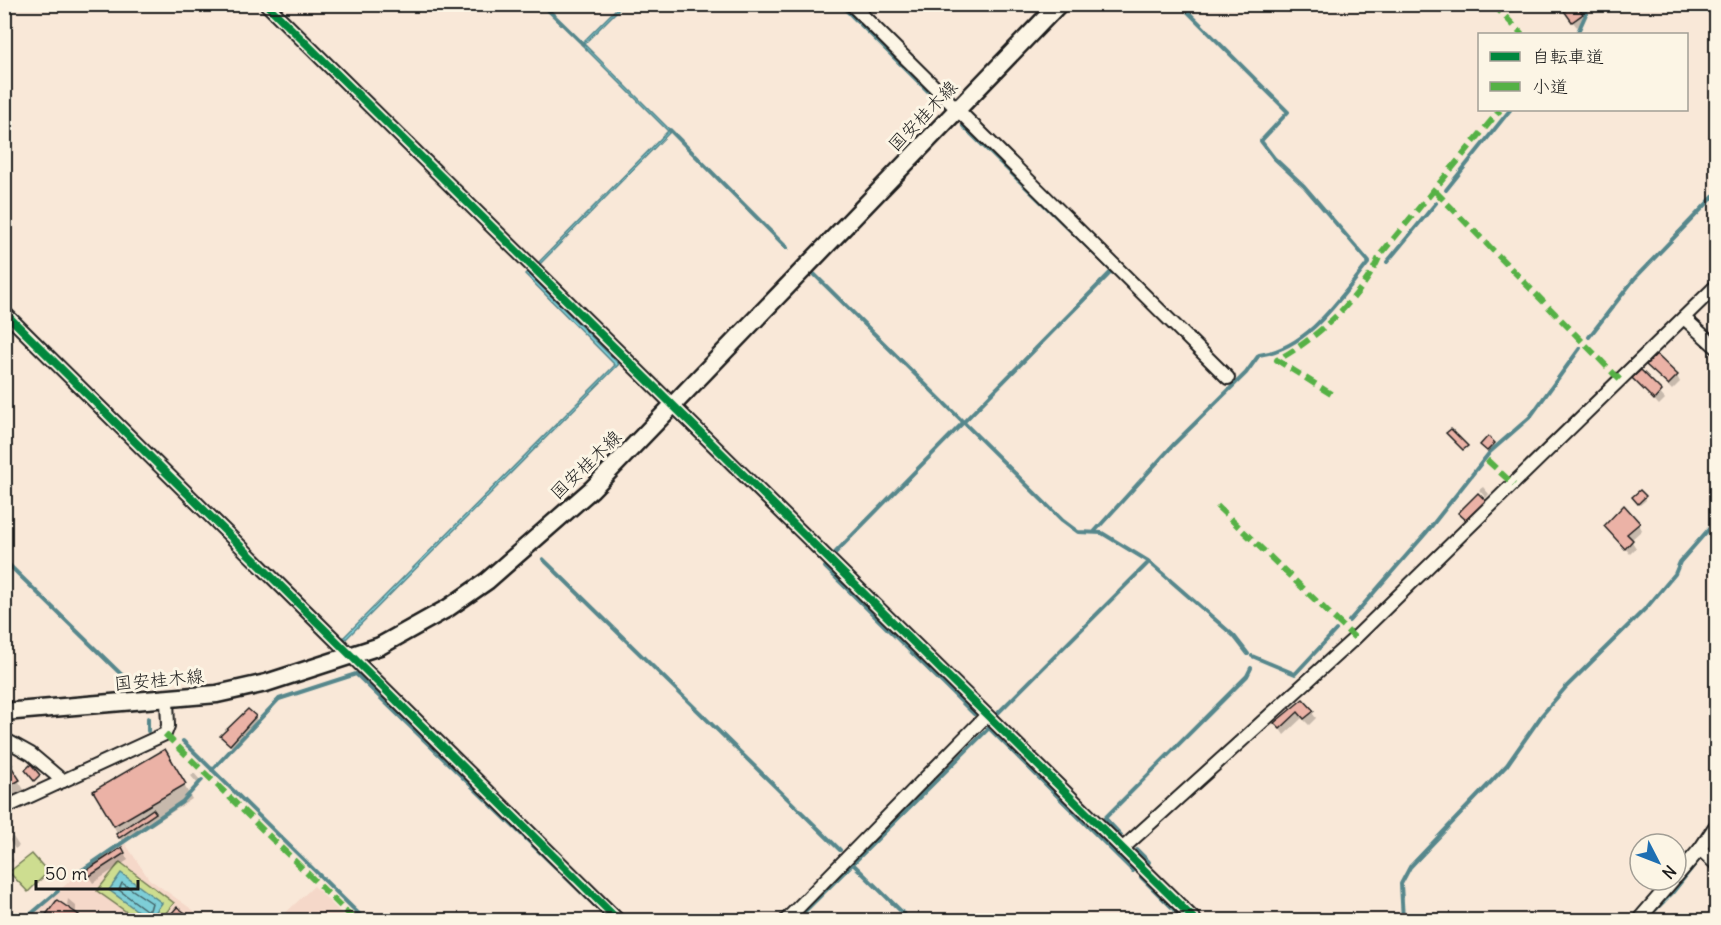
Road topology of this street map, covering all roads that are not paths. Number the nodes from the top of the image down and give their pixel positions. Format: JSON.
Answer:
{"nodes":[{"id":1,"x":266,"y":4,"type":"edge"},
{"id":2,"x":851,"y":4,"type":"edge"},
{"id":3,"x":1059,"y":4,"type":"edge"},
{"id":4,"x":956,"y":109,"type":"junction"},
{"id":5,"x":1716,"y":286,"type":"edge"},
{"id":6,"x":4,"y":312,"type":"edge"},
{"id":7,"x":1684,"y":318,"type":"junction"},
{"id":8,"x":1716,"y":347,"type":"edge"},
{"id":9,"x":1228,"y":378,"type":"dead end"},
{"id":10,"x":672,"y":408,"type":"junction"},
{"id":11,"x":350,"y":656,"type":"junction"},
{"id":12,"x":166,"y":699,"type":"junction"},
{"id":13,"x":4,"y":711,"type":"edge"},
{"id":14,"x":986,"y":716,"type":"junction"},
{"id":15,"x":4,"y":739,"type":"edge"},
{"id":16,"x":63,"y":781,"type":"junction"},
{"id":17,"x":4,"y":808,"type":"edge"},
{"id":18,"x":1716,"y":825,"type":"edge"},
{"id":19,"x":1122,"y":849,"type":"junction"},
{"id":20,"x":1700,"y":849,"type":"junction"},
{"id":21,"x":1688,"y":863,"type":"edge"},
{"id":22,"x":1716,"y":864,"type":"edge"},
{"id":23,"x":1663,"y":892,"type":"edge"},
{"id":24,"x":1640,"y":918,"type":"dead end"},
{"id":25,"x":618,"y":921,"type":"edge"},
{"id":26,"x":786,"y":921,"type":"edge"},
{"id":27,"x":1194,"y":921,"type":"edge"}],
"edges":[{"from":1,"to":10,"type":"street"},
{"from":2,"to":4,"type":"street"},
{"from":3,"to":4,"type":"main road","name":"国安桂木線"},
{"from":4,"to":9,"type":"street"},
{"from":4,"to":10,"type":"main road","name":"国安桂木線"},
{"from":5,"to":7,"type":"street"},
{"from":6,"to":11,"type":"street"},
{"from":7,"to":8,"type":"street"},
{"from":7,"to":19,"type":"street"},
{"from":10,"to":11,"type":"main road","name":"国安桂木線"},
{"from":10,"to":14,"type":"street"},
{"from":11,"to":12,"type":"main road","name":"国安桂木線"},
{"from":11,"to":25,"type":"street"},
{"from":12,"to":13,"type":"main road","name":"国安桂木線"},
{"from":12,"to":16,"type":"street"},
{"from":14,"to":19,"type":"street"},
{"from":14,"to":26,"type":"street"},
{"from":15,"to":16,"type":"street"},
{"from":16,"to":17,"type":"street"},
{"from":18,"to":20,"type":"street"},
{"from":19,"to":27,"type":"street"},
{"from":20,"to":21,"type":"street"},
{"from":20,"to":22,"type":"street"},
{"from":23,"to":24,"type":"street"}]}
